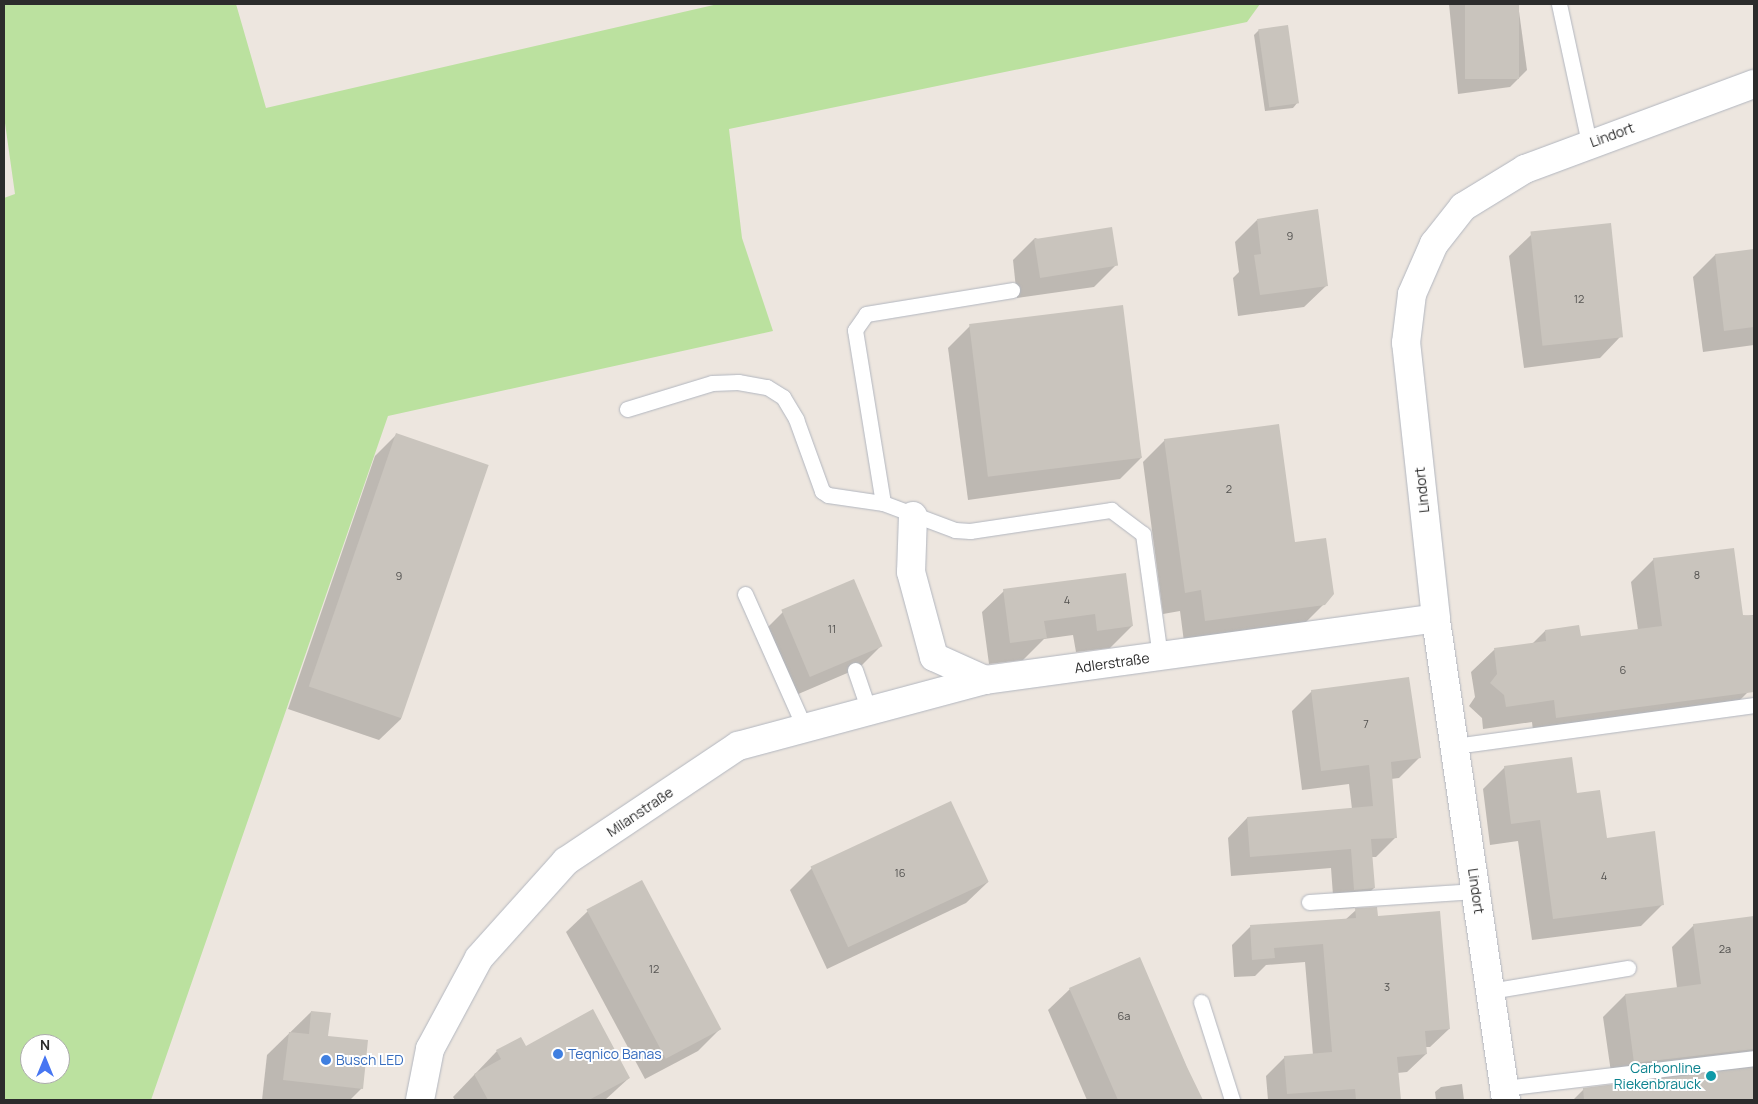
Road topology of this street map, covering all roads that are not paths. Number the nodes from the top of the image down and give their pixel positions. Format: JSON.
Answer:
{"nodes":[{"id":1,"x":1559,"y":4,"type":"edge"},
{"id":2,"x":1754,"y":84,"type":"edge"},
{"id":3,"x":1589,"y":143,"type":"junction"},
{"id":4,"x":1012,"y":290,"type":"dead end"},
{"id":5,"x":627,"y":409,"type":"dead end"},
{"id":6,"x":883,"y":503,"type":"junction"},
{"id":7,"x":914,"y":516,"type":"junction"},
{"id":8,"x":745,"y":594,"type":"dead end"},
{"id":9,"x":1436,"y":618,"type":"junction"},
{"id":10,"x":1160,"y":656,"type":"junction"},
{"id":11,"x":856,"y":670,"type":"dead end"},
{"id":12,"x":985,"y":680,"type":"junction"},
{"id":13,"x":1754,"y":705,"type":"edge"},
{"id":14,"x":869,"y":712,"type":"junction"},
{"id":15,"x":805,"y":729,"type":"junction"},
{"id":16,"x":1455,"y":746,"type":"junction"},
{"id":17,"x":1476,"y":891,"type":"junction"},
{"id":18,"x":1309,"y":902,"type":"dead end"},
{"id":19,"x":1628,"y":968,"type":"dead end"},
{"id":20,"x":1490,"y":992,"type":"junction"},
{"id":21,"x":1201,"y":1002,"type":"dead end"},
{"id":22,"x":1754,"y":1058,"type":"edge"},
{"id":23,"x":1505,"y":1094,"type":"edge"},
{"id":24,"x":420,"y":1100,"type":"edge"},
{"id":25,"x":1232,"y":1100,"type":"edge"}],
"edges":[{"from":1,"to":3,"type":"lane"},
{"from":2,"to":3,"type":"street","name":"Lindort"},
{"from":3,"to":9,"type":"street","name":"Lindort"},
{"from":4,"to":6,"type":"lane"},
{"from":5,"to":6,"type":"lane"},
{"from":6,"to":7,"type":"lane"},
{"from":7,"to":10,"type":"lane"},
{"from":7,"to":12,"type":"street"},
{"from":8,"to":15,"type":"lane"},
{"from":9,"to":10,"type":"street","name":"Adlerstraße"},
{"from":9,"to":16,"type":"street","name":"Lindort"},
{"from":10,"to":12,"type":"street","name":"Adlerstraße"},
{"from":11,"to":14,"type":"lane"},
{"from":12,"to":14,"type":"street","name":"Milanstraße"},
{"from":13,"to":16,"type":"lane"},
{"from":14,"to":15,"type":"street","name":"Milanstraße"},
{"from":15,"to":24,"type":"street","name":"Milanstraße"},
{"from":16,"to":17,"type":"street","name":"Lindort"},
{"from":17,"to":18,"type":"lane"},
{"from":17,"to":20,"type":"street","name":"Lindort"},
{"from":19,"to":20,"type":"lane"},
{"from":20,"to":23,"type":"street","name":"Lindort"},
{"from":21,"to":25,"type":"lane"},
{"from":22,"to":23,"type":"lane"}]}
